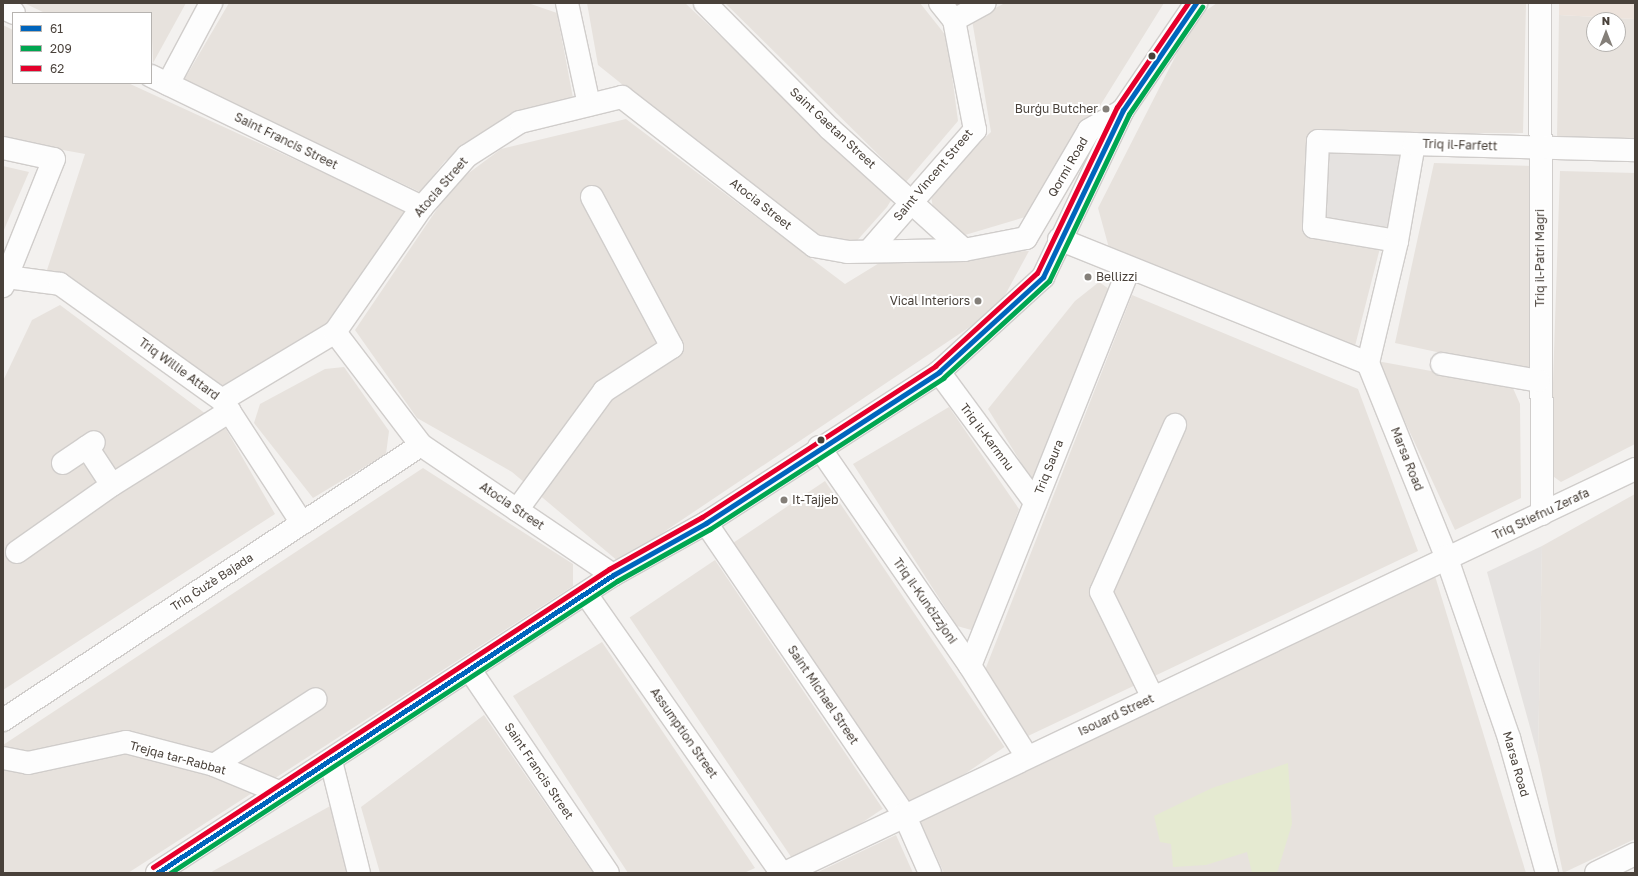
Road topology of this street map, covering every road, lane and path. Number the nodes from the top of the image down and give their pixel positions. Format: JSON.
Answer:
{"nodes":[{"id":1,"x":211,"y":3,"type":"edge"},
{"id":2,"x":705,"y":3,"type":"edge"},
{"id":3,"x":940,"y":3,"type":"edge"},
{"id":4,"x":985,"y":3,"type":"edge"},
{"id":5,"x":1196,"y":3,"type":"edge"},
{"id":6,"x":1540,"y":3,"type":"edge"},
{"id":7,"x":566,"y":4,"type":"edge"},
{"id":8,"x":954,"y":20,"type":"junction"},
{"id":9,"x":160,"y":80,"type":"edge"},
{"id":10,"x":589,"y":105,"type":"junction"},
{"id":11,"x":1123,"y":110,"type":"junction"},
{"id":12,"x":1414,"y":144,"type":"junction"},
{"id":13,"x":3,"y":148,"type":"edge"},
{"id":14,"x":1540,"y":148,"type":"junction"},
{"id":15,"x":1635,"y":150,"type":"edge"},
{"id":16,"x":592,"y":197,"type":"dead end"},
{"id":17,"x":912,"y":199,"type":"junction"},
{"id":18,"x":422,"y":206,"type":"junction"},
{"id":19,"x":1026,"y":238,"type":"joint"},
{"id":20,"x":1059,"y":239,"type":"junction"},
{"id":21,"x":1397,"y":241,"type":"junction"},
{"id":22,"x":964,"y":250,"type":"junction"},
{"id":23,"x":869,"y":251,"type":"junction"},
{"id":24,"x":1129,"y":269,"type":"junction"},
{"id":25,"x":5,"y":281,"type":"edge"},
{"id":26,"x":335,"y":332,"type":"junction"},
{"id":27,"x":1368,"y":363,"type":"junction"},
{"id":28,"x":1442,"y":364,"type":"dead end"},
{"id":29,"x":939,"y":372,"type":"junction"},
{"id":30,"x":1539,"y":381,"type":"junction"},
{"id":31,"x":226,"y":405,"type":"junction"},
{"id":32,"x":1175,"y":425,"type":"dead end"},
{"id":33,"x":421,"y":445,"type":"junction"},
{"id":34,"x":819,"y":447,"type":"junction"},
{"id":35,"x":63,"y":462,"type":"dead end"},
{"id":36,"x":1635,"y":469,"type":"edge"},
{"id":37,"x":112,"y":485,"type":"junction"},
{"id":38,"x":1035,"y":502,"type":"junction"},
{"id":39,"x":517,"y":510,"type":"junction"},
{"id":40,"x":1542,"y":514,"type":"junction"},
{"id":41,"x":302,"y":523,"type":"junction"},
{"id":42,"x":706,"y":523,"type":"junction"},
{"id":43,"x":18,"y":552,"type":"dead end"},
{"id":44,"x":1446,"y":556,"type":"junction"},
{"id":45,"x":613,"y":575,"type":"junction"},
{"id":46,"x":586,"y":594,"type":"junction"},
{"id":47,"x":970,"y":666,"type":"junction"},
{"id":48,"x":470,"y":670,"type":"junction"},
{"id":49,"x":1153,"y":698,"type":"junction"},
{"id":50,"x":316,"y":699,"type":"dead end"},
{"id":51,"x":3,"y":720,"type":"edge"},
{"id":52,"x":1027,"y":757,"type":"junction"},
{"id":53,"x":3,"y":758,"type":"edge"},
{"id":54,"x":332,"y":761,"type":"junction"},
{"id":55,"x":214,"y":765,"type":"junction"},
{"id":56,"x":279,"y":792,"type":"junction"},
{"id":57,"x":904,"y":814,"type":"junction"},
{"id":58,"x":1635,"y":854,"type":"edge"},
{"id":59,"x":157,"y":873,"type":"edge"},
{"id":60,"x":359,"y":873,"type":"edge"},
{"id":61,"x":608,"y":873,"type":"edge"},
{"id":62,"x":781,"y":873,"type":"edge"},
{"id":63,"x":785,"y":873,"type":"edge"},
{"id":64,"x":930,"y":873,"type":"edge"},
{"id":65,"x":1547,"y":873,"type":"edge"},
{"id":66,"x":1596,"y":873,"type":"edge"}],
"edges":[{"from":1,"to":9,"type":"street"},
{"from":2,"to":17,"type":"street","name":"Saint Gaetan Street"},
{"from":3,"to":8,"type":"street","name":"Saint Vincent Street"},
{"from":4,"to":8,"type":"street"},
{"from":5,"to":11,"type":"street"},
{"from":6,"to":14,"type":"street","name":"Triq il-Patri Magri"},
{"from":7,"to":10,"type":"street"},
{"from":8,"to":17,"type":"street","name":"Saint Vincent Street"},
{"from":9,"to":18,"type":"street","name":"Saint Francis Street"},
{"from":10,"to":18,"type":"street","name":"Atocia Street"},
{"from":10,"to":23,"type":"street","name":"Atocia Street"},
{"from":11,"to":19,"type":"street","name":"Qormi Road"},
{"from":11,"to":20,"type":"street"},
{"from":12,"to":14,"type":"street","name":"Triq il-Farfett"},
{"from":12,"to":21,"type":"street","name":"Triq il-Farfett"},
{"from":12,"to":21,"type":"street"},
{"from":13,"to":25,"type":"street"},
{"from":14,"to":15,"type":"street","name":"Triq il-Farfett"},
{"from":14,"to":30,"type":"street","name":"Triq il-Patri Magri"},
{"from":16,"to":39,"type":"street"},
{"from":17,"to":22,"type":"street","name":"Saint Gaetan Street"},
{"from":17,"to":23,"type":"street","name":"Saint Vincent Street"},
{"from":18,"to":26,"type":"street","name":"Atocia Street"},
{"from":19,"to":22,"type":"street","name":"Atocia Street"},
{"from":20,"to":24,"type":"street"},
{"from":20,"to":29,"type":"street"},
{"from":21,"to":27,"type":"street","name":"Triq il-Farfett"},
{"from":22,"to":23,"type":"street","name":"Atocia Street"},
{"from":24,"to":27,"type":"street"},
{"from":24,"to":38,"type":"street","name":"Triq Saura"},
{"from":25,"to":31,"type":"street","name":"Triq Willie Attard"},
{"from":26,"to":31,"type":"street"},
{"from":26,"to":33,"type":"street","name":"Atocia Street"},
{"from":27,"to":44,"type":"street","name":"Marsa Road"},
{"from":28,"to":30,"type":"street"},
{"from":29,"to":34,"type":"street"},
{"from":29,"to":38,"type":"street","name":"Triq il-Karmnu"},
{"from":30,"to":40,"type":"street","name":"Triq il-Patri Magri"},
{"from":31,"to":37,"type":"street"},
{"from":31,"to":41,"type":"street","name":"Triq Willie Attard"},
{"from":32,"to":49,"type":"street"},
{"from":33,"to":39,"type":"street","name":"Atocia Street"},
{"from":33,"to":41,"type":"street","name":"Triq Ġużè Bajada"},
{"from":34,"to":42,"type":"street"},
{"from":34,"to":47,"type":"street","name":"Triq il-Kunċizzjoni"},
{"from":35,"to":37,"type":"street"},
{"from":36,"to":40,"type":"street","name":"Triq Stiefnu Zerafa"},
{"from":37,"to":43,"type":"street"},
{"from":38,"to":47,"type":"street","name":"Triq Saura"},
{"from":39,"to":45,"type":"street","name":"Atocia Street"},
{"from":40,"to":44,"type":"street","name":"Triq Stiefnu Zerafa"},
{"from":41,"to":51,"type":"street","name":"Triq Ġużè Bajada"},
{"from":42,"to":45,"type":"street"},
{"from":42,"to":57,"type":"street","name":"Saint Michael Street"},
{"from":44,"to":49,"type":"street","name":"Isouard Street"},
{"from":44,"to":65,"type":"street","name":"Marsa Road"},
{"from":45,"to":46,"type":"street"},
{"from":46,"to":48,"type":"street"},
{"from":46,"to":62,"type":"street","name":"Assumption Street"},
{"from":47,"to":52,"type":"street","name":"Triq il-Kunċizzjoni"},
{"from":48,"to":54,"type":"street"},
{"from":48,"to":61,"type":"street","name":"Saint Francis Street"},
{"from":49,"to":52,"type":"street","name":"Isouard Street"},
{"from":50,"to":55,"type":"street"},
{"from":52,"to":57,"type":"street","name":"Isouard Street"},
{"from":53,"to":55,"type":"street","name":"Trejqa tar-Rabbat"},
{"from":54,"to":56,"type":"street"},
{"from":54,"to":60,"type":"street"},
{"from":55,"to":56,"type":"street","name":"Trejqa tar-Rabbat"},
{"from":56,"to":59,"type":"street"},
{"from":57,"to":63,"type":"street","name":"Isouard Street"},
{"from":57,"to":64,"type":"street","name":"Saint Michael Street"},
{"from":58,"to":66,"type":"street"}]}
